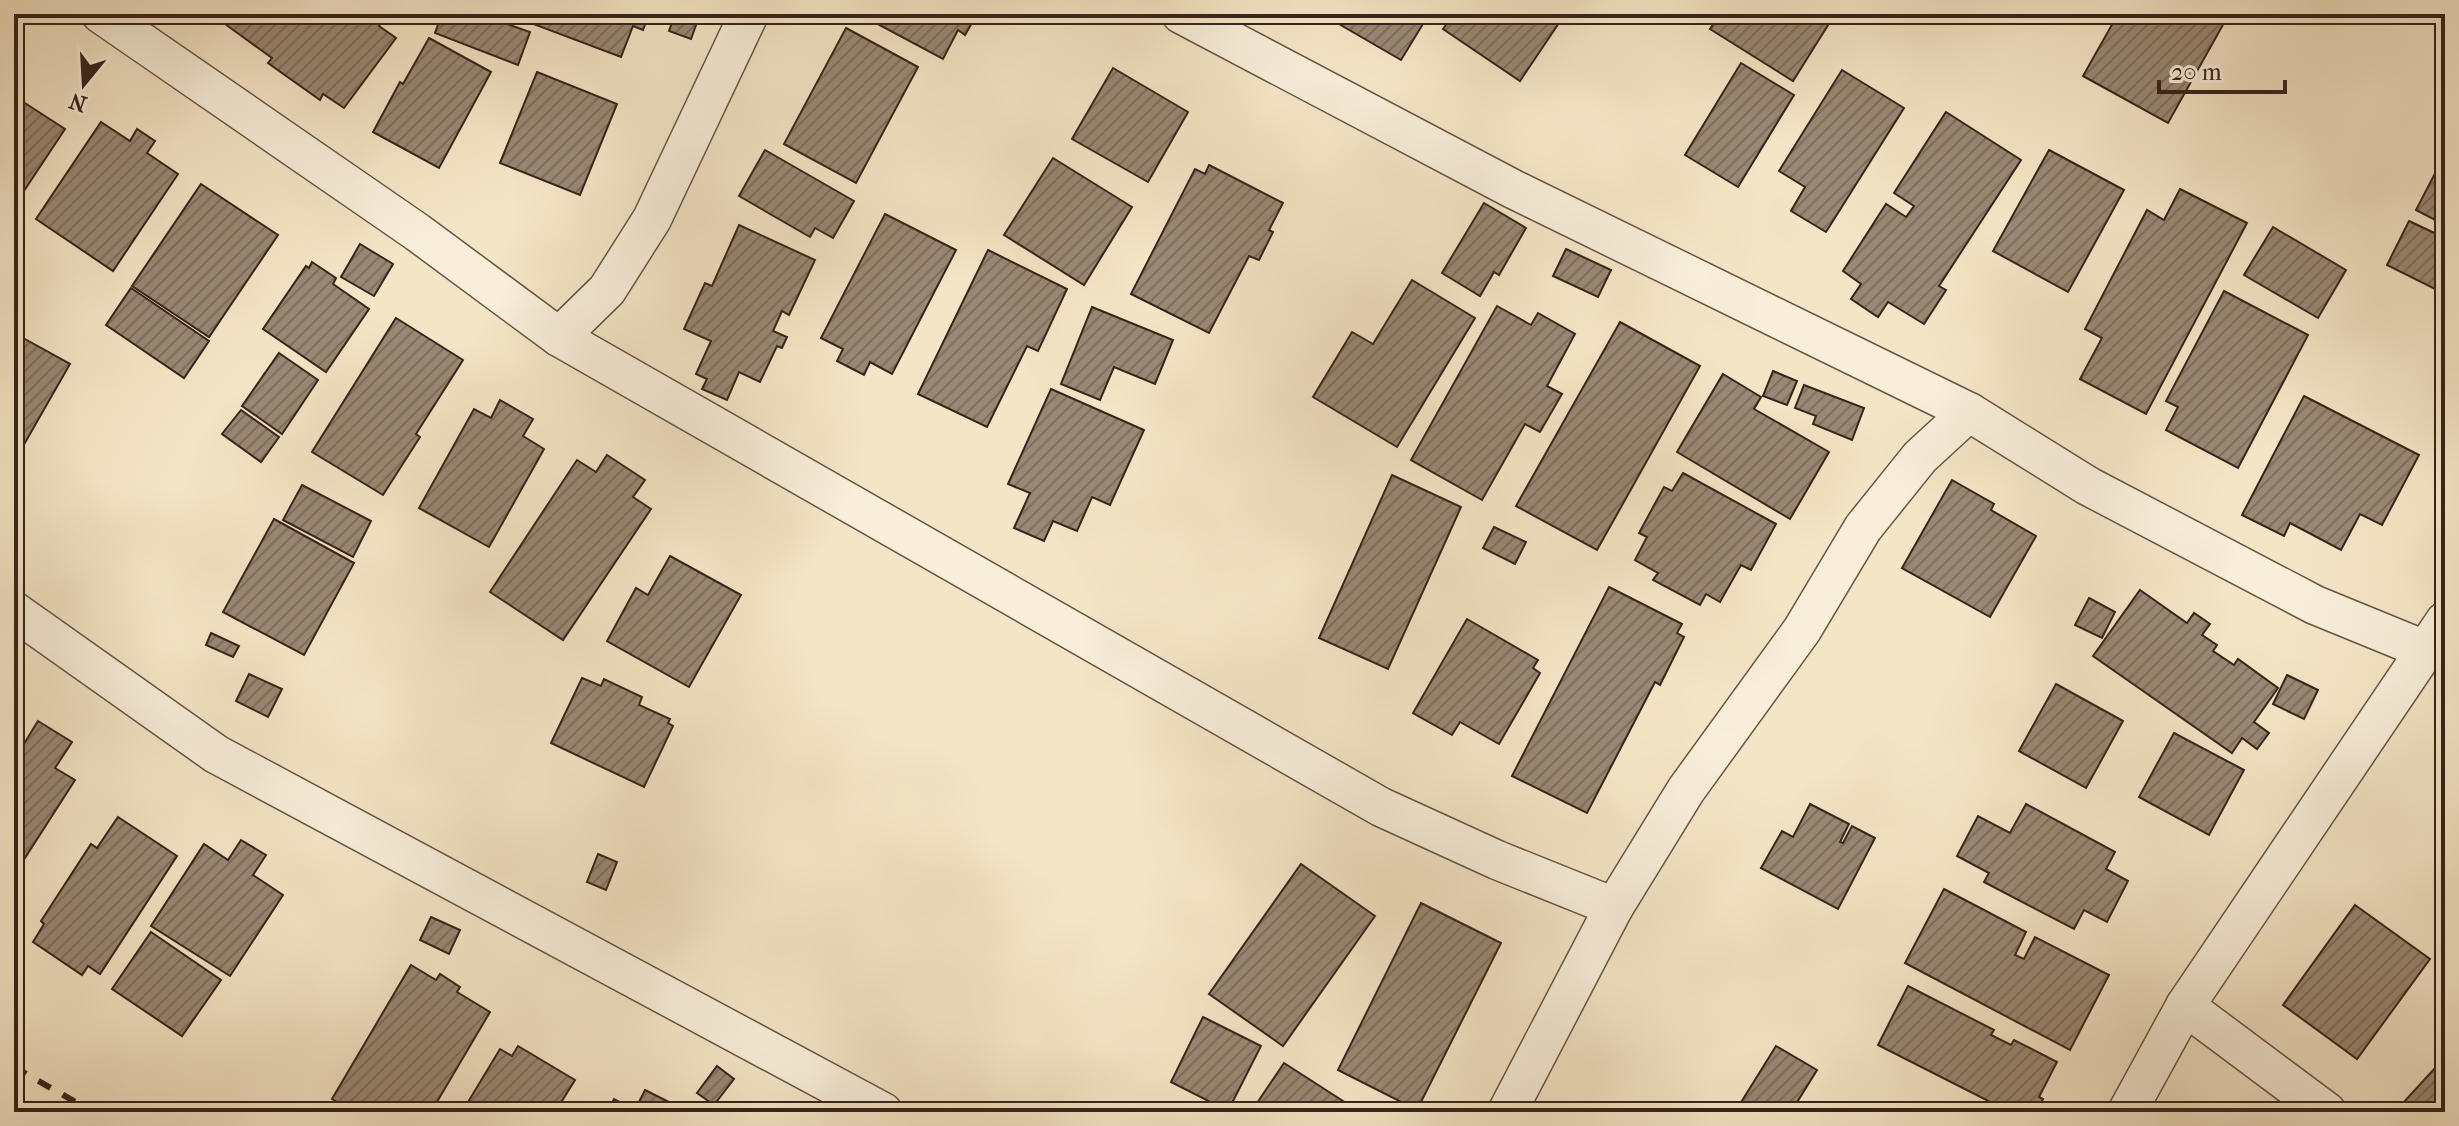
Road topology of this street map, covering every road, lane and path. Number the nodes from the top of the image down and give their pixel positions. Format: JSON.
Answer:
{"nodes":[{"id":1,"x":101,"y":14,"type":"edge"},
{"id":2,"x":749,"y":14,"type":"edge"},
{"id":3,"x":1181,"y":14,"type":"edge"},
{"id":4,"x":559,"y":337,"type":"junction"},
{"id":5,"x":1969,"y":412,"type":"junction"},
{"id":6,"x":14,"y":611,"type":"edge"},
{"id":7,"x":2435,"y":636,"type":"edge"},
{"id":8,"x":1614,"y":907,"type":"junction"},
{"id":9,"x":2185,"y":1006,"type":"junction"},
{"id":10,"x":883,"y":1112,"type":"edge"},
{"id":11,"x":1507,"y":1112,"type":"edge"},
{"id":12,"x":2127,"y":1112,"type":"edge"},
{"id":13,"x":2327,"y":1112,"type":"edge"}],
"edges":[{"from":1,"to":4,"type":"street"},
{"from":2,"to":4,"type":"street"},
{"from":3,"to":5,"type":"street"},
{"from":4,"to":8,"type":"street"},
{"from":5,"to":7,"type":"street"},
{"from":5,"to":8,"type":"street"},
{"from":6,"to":10,"type":"street"},
{"from":7,"to":9,"type":"street"},
{"from":8,"to":11,"type":"street"},
{"from":9,"to":12,"type":"street"},
{"from":9,"to":13,"type":"street"}]}
